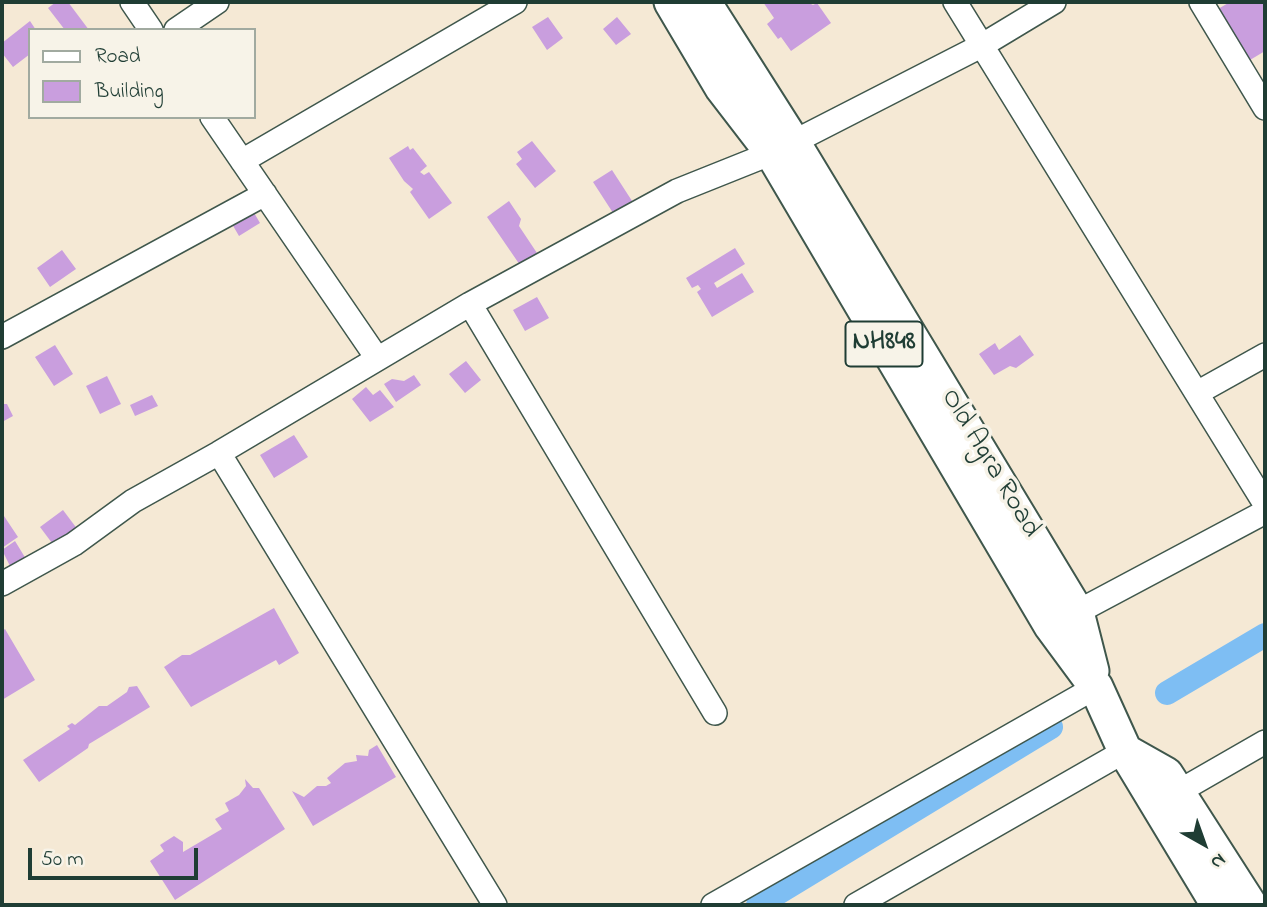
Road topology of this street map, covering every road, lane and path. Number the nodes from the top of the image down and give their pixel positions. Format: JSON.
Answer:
{"nodes":[{"id":1,"x":132,"y":2,"type":"edge"},
{"id":2,"x":217,"y":2,"type":"edge"},
{"id":3,"x":515,"y":2,"type":"edge"},
{"id":4,"x":671,"y":2,"type":"edge"},
{"id":5,"x":704,"y":2,"type":"edge"},
{"id":6,"x":955,"y":2,"type":"edge"},
{"id":7,"x":1054,"y":2,"type":"edge"},
{"id":8,"x":1201,"y":2,"type":"edge"},
{"id":9,"x":151,"y":28,"type":"edge"},
{"id":10,"x":179,"y":28,"type":"edge"},
{"id":11,"x":981,"y":46,"type":"junction"},
{"id":12,"x":1265,"y":108,"type":"edge"},
{"id":13,"x":213,"y":119,"type":"edge"},
{"id":14,"x":782,"y":148,"type":"junction"},
{"id":15,"x":242,"y":161,"type":"junction"},
{"id":16,"x":265,"y":194,"type":"junction"},
{"id":17,"x":470,"y":304,"type":"junction"},
{"id":18,"x":2,"y":337,"type":"edge"},
{"id":19,"x":1265,"y":355,"type":"edge"},
{"id":20,"x":377,"y":358,"type":"junction"},
{"id":21,"x":1196,"y":393,"type":"junction"},
{"id":22,"x":219,"y":453,"type":"junction"},
{"id":23,"x":1265,"y":504,"type":"edge"},
{"id":24,"x":1265,"y":512,"type":"edge"},
{"id":25,"x":2,"y":584,"type":"edge"},
{"id":26,"x":1064,"y":619,"type":"junction"},
{"id":27,"x":1096,"y":687,"type":"junction"},
{"id":28,"x":715,"y":713,"type":"dead end"},
{"id":29,"x":1265,"y":742,"type":"edge"},
{"id":30,"x":1125,"y":751,"type":"junction"},
{"id":31,"x":1166,"y":796,"type":"junction"},
{"id":32,"x":495,"y":905,"type":"edge"},
{"id":33,"x":713,"y":905,"type":"edge"},
{"id":34,"x":856,"y":905,"type":"edge"},
{"id":35,"x":1218,"y":905,"type":"edge"},
{"id":36,"x":1250,"y":905,"type":"edge"}],
"edges":[{"from":1,"to":9,"type":"street"},
{"from":2,"to":10,"type":"street"},
{"from":3,"to":15,"type":"street"},
{"from":4,"to":14,"type":"highway","number":"NH848"},
{"from":5,"to":14,"type":"highway","number":"NH848"},
{"from":6,"to":11,"type":"street"},
{"from":7,"to":11,"type":"street"},
{"from":8,"to":12,"type":"street"},
{"from":11,"to":14,"type":"street"},
{"from":11,"to":21,"type":"street"},
{"from":13,"to":15,"type":"street"},
{"from":14,"to":17,"type":"street"},
{"from":14,"to":26,"type":"highway","number":"NH848"},
{"from":15,"to":16,"type":"street"},
{"from":16,"to":18,"type":"street"},
{"from":16,"to":20,"type":"street"},
{"from":17,"to":20,"type":"street"},
{"from":17,"to":28,"type":"street"},
{"from":19,"to":21,"type":"street"},
{"from":20,"to":22,"type":"street"},
{"from":21,"to":23,"type":"street"},
{"from":22,"to":25,"type":"street"},
{"from":22,"to":32,"type":"street"},
{"from":24,"to":26,"type":"street"},
{"from":26,"to":27,"type":"highway","number":"NH848"},
{"from":27,"to":30,"type":"highway","number":"NH848"},
{"from":27,"to":33,"type":"street"},
{"from":29,"to":31,"type":"street"},
{"from":30,"to":31,"type":"highway","number":"NH848"},
{"from":30,"to":34,"type":"street"},
{"from":31,"to":35,"type":"highway","number":"NH848"},
{"from":31,"to":36,"type":"highway","number":"NH848"}]}
